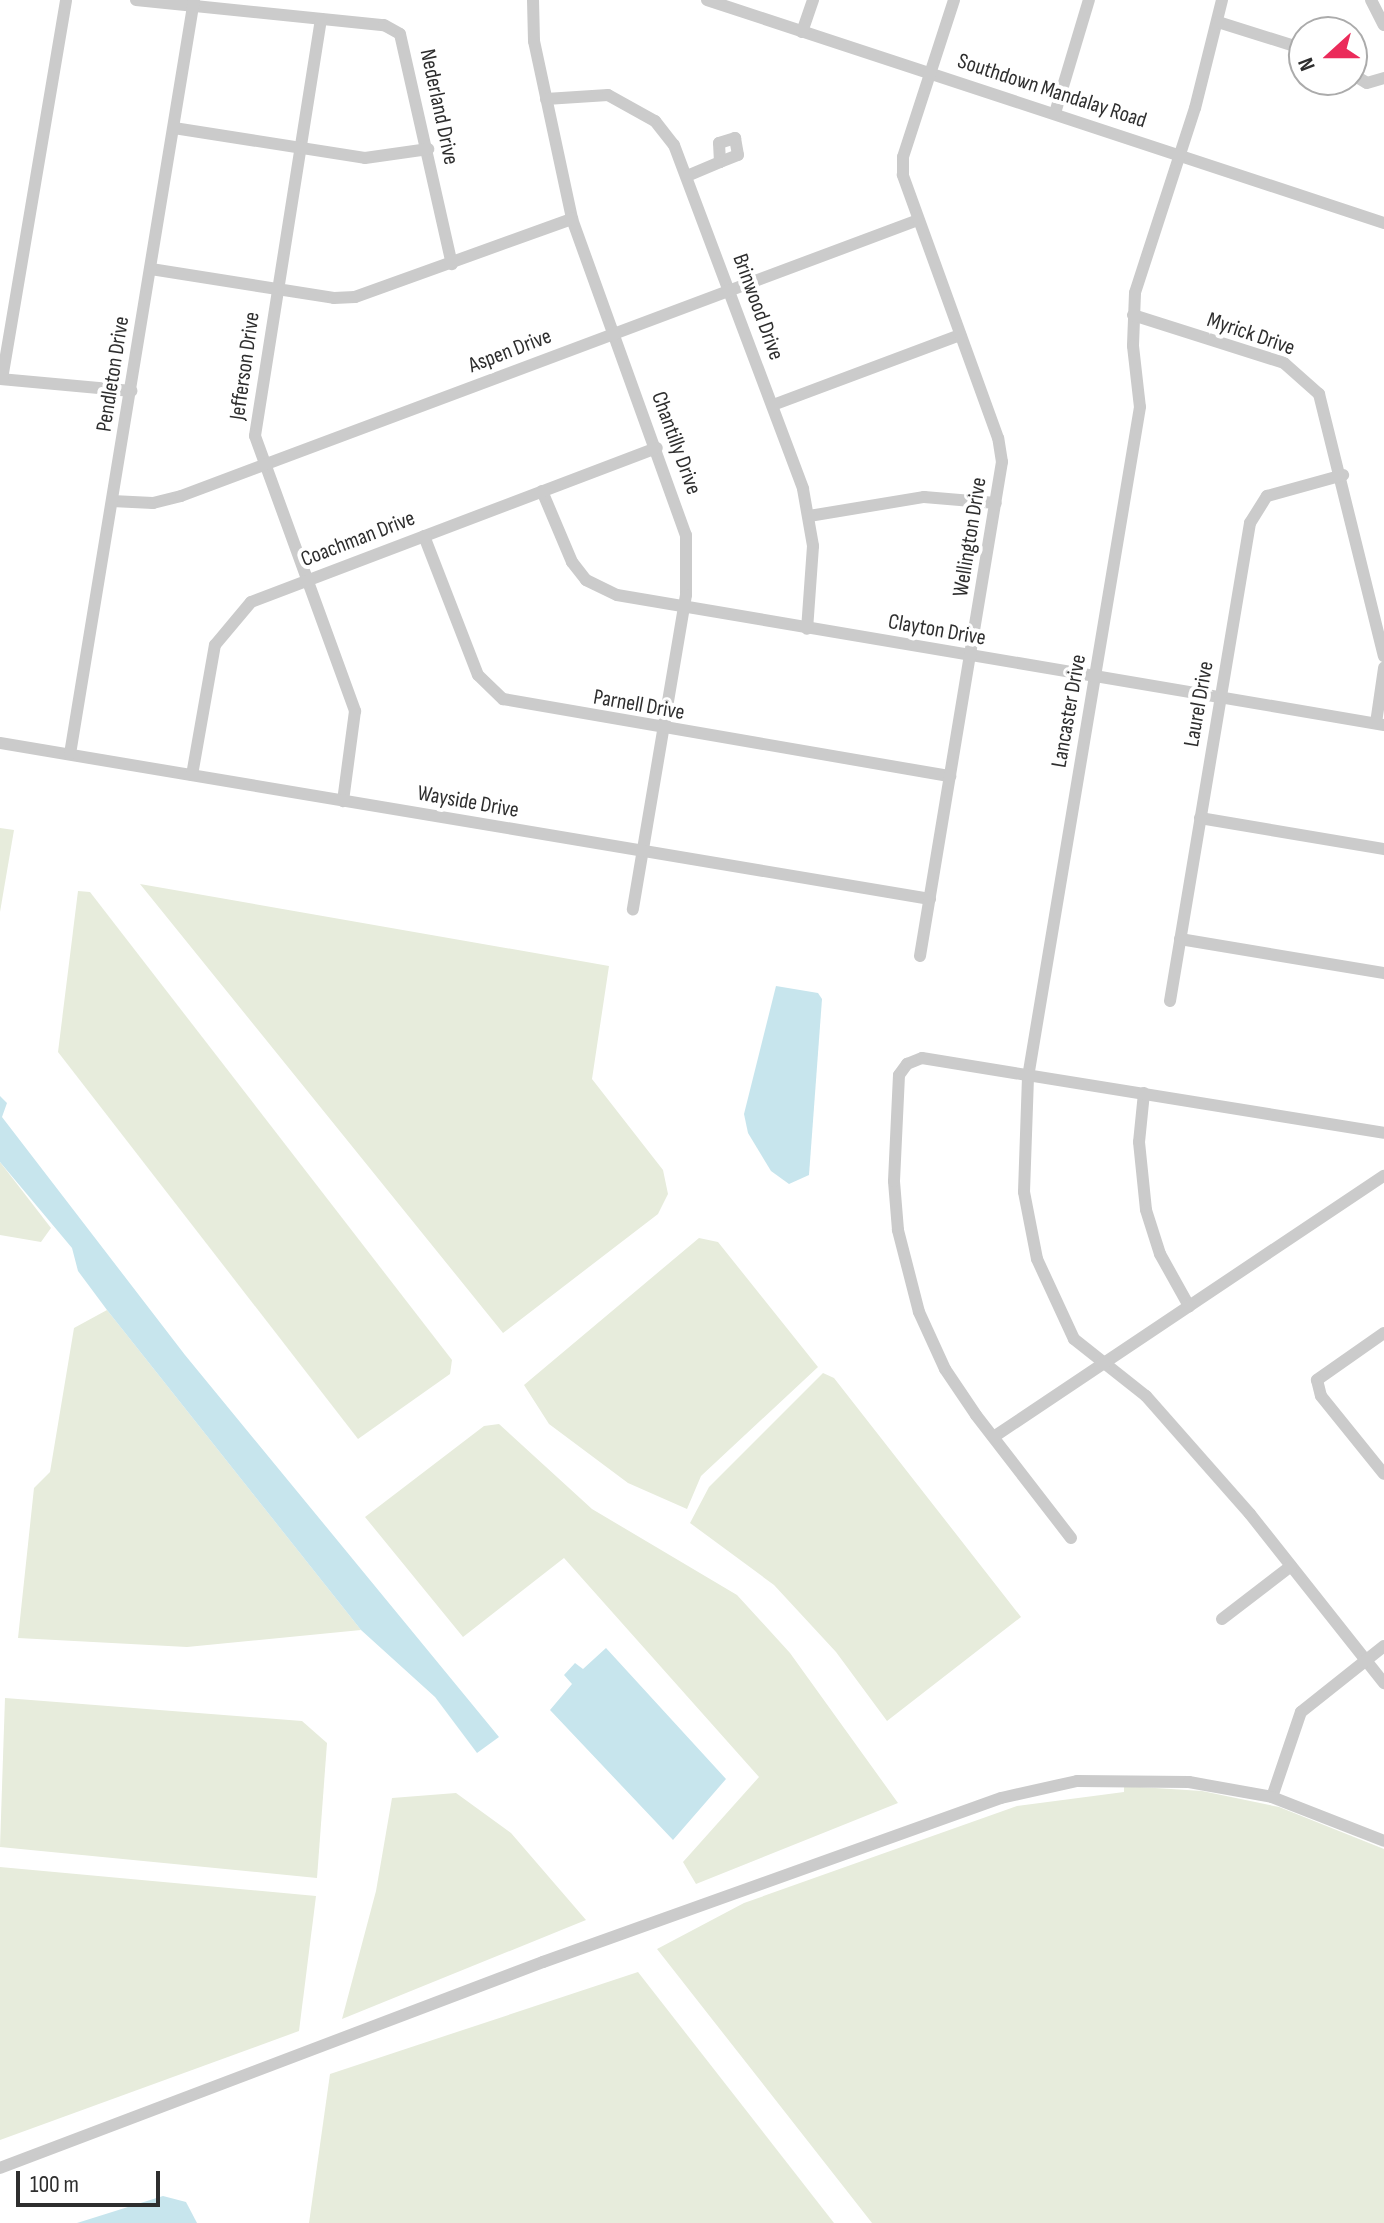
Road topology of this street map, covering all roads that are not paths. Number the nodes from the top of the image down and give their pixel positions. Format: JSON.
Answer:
{"nodes":[{"id":1,"x":66,"y":0,"type":"edge"},
{"id":2,"x":136,"y":0,"type":"edge"},
{"id":3,"x":533,"y":0,"type":"edge"},
{"id":4,"x":707,"y":0,"type":"edge"},
{"id":5,"x":813,"y":0,"type":"edge"},
{"id":6,"x":954,"y":0,"type":"edge"},
{"id":7,"x":1089,"y":0,"type":"edge"},
{"id":8,"x":1222,"y":0,"type":"edge"},
{"id":9,"x":1371,"y":0,"type":"edge"},
{"id":10,"x":194,"y":3,"type":"edge"},
{"id":11,"x":321,"y":19,"type":"junction"},
{"id":12,"x":1218,"y":22,"type":"junction"},
{"id":13,"x":1384,"y":25,"type":"edge"},
{"id":14,"x":802,"y":32,"type":"junction"},
{"id":15,"x":1288,"y":44,"type":"edge"},
{"id":16,"x":930,"y":73,"type":"junction"},
{"id":17,"x":546,"y":99,"type":"junction"},
{"id":18,"x":1055,"y":113,"type":"junction"},
{"id":19,"x":174,"y":128,"type":"junction"},
{"id":20,"x":300,"y":149,"type":"junction"},
{"id":21,"x":428,"y":149,"type":"junction"},
{"id":22,"x":1179,"y":154,"type":"junction"},
{"id":23,"x":720,"y":162,"type":"dead end"},
{"id":24,"x":687,"y":176,"type":"junction"},
{"id":25,"x":572,"y":219,"type":"junction"},
{"id":26,"x":918,"y":220,"type":"junction"},
{"id":27,"x":1384,"y":223,"type":"edge"},
{"id":28,"x":452,"y":264,"type":"junction"},
{"id":29,"x":151,"y":269,"type":"junction"},
{"id":30,"x":276,"y":290,"type":"junction"},
{"id":31,"x":730,"y":290,"type":"junction"},
{"id":32,"x":1133,"y":315,"type":"junction"},
{"id":33,"x":614,"y":334,"type":"junction"},
{"id":34,"x":960,"y":335,"type":"junction"},
{"id":35,"x":1,"y":379,"type":"edge"},
{"id":36,"x":131,"y":391,"type":"junction"},
{"id":37,"x":773,"y":405,"type":"junction"},
{"id":38,"x":657,"y":448,"type":"junction"},
{"id":39,"x":264,"y":465,"type":"junction"},
{"id":40,"x":1343,"y":475,"type":"junction"},
{"id":41,"x":542,"y":491,"type":"junction"},
{"id":42,"x":112,"y":501,"type":"junction"},
{"id":43,"x":996,"y":503,"type":"junction"},
{"id":44,"x":809,"y":516,"type":"junction"},
{"id":45,"x":424,"y":536,"type":"junction"},
{"id":46,"x":307,"y":579,"type":"junction"},
{"id":47,"x":684,"y":608,"type":"junction"},
{"id":48,"x":807,"y":629,"type":"junction"},
{"id":49,"x":971,"y":656,"type":"junction"},
{"id":50,"x":1384,"y":656,"type":"edge"},
{"id":51,"x":1384,"y":668,"type":"edge"},
{"id":52,"x":1095,"y":677,"type":"junction"},
{"id":53,"x":1221,"y":697,"type":"junction"},
{"id":54,"x":1380,"y":724,"type":"edge"},
{"id":55,"x":664,"y":729,"type":"junction"},
{"id":56,"x":0,"y":743,"type":"edge"},
{"id":57,"x":70,"y":754,"type":"junction"},
{"id":58,"x":192,"y":775,"type":"junction"},
{"id":59,"x":950,"y":776,"type":"junction"},
{"id":60,"x":343,"y":801,"type":"junction"},
{"id":61,"x":1200,"y":818,"type":"junction"},
{"id":62,"x":1384,"y":849,"type":"edge"},
{"id":63,"x":643,"y":852,"type":"junction"},
{"id":64,"x":930,"y":899,"type":"junction"},
{"id":65,"x":633,"y":910,"type":"dead end"},
{"id":66,"x":1180,"y":939,"type":"junction"},
{"id":67,"x":920,"y":956,"type":"dead end"},
{"id":68,"x":1384,"y":973,"type":"edge"},
{"id":69,"x":1170,"y":1001,"type":"dead end"},
{"id":70,"x":1028,"y":1077,"type":"junction"},
{"id":71,"x":1144,"y":1093,"type":"junction"},
{"id":72,"x":1384,"y":1133,"type":"edge"},
{"id":73,"x":1384,"y":1176,"type":"edge"},
{"id":74,"x":1189,"y":1306,"type":"junction"},
{"id":75,"x":1384,"y":1333,"type":"edge"},
{"id":76,"x":1102,"y":1367,"type":"junction"},
{"id":77,"x":995,"y":1436,"type":"junction"},
{"id":78,"x":1384,"y":1474,"type":"edge"},
{"id":79,"x":1071,"y":1538,"type":"dead end"},
{"id":80,"x":1291,"y":1566,"type":"junction"},
{"id":81,"x":1222,"y":1619,"type":"dead end"},
{"id":82,"x":1384,"y":1646,"type":"edge"},
{"id":83,"x":1366,"y":1660,"type":"junction"},
{"id":84,"x":1384,"y":1683,"type":"edge"},
{"id":85,"x":1272,"y":1797,"type":"junction"},
{"id":86,"x":1384,"y":1841,"type":"edge"},
{"id":87,"x":0,"y":2168,"type":"edge"}],
"edges":[{"from":1,"to":35,"type":"street"},
{"from":2,"to":10,"type":"street","name":"Nederland Drive"},
{"from":3,"to":17,"type":"street","name":"Chantilly Drive"},
{"from":4,"to":14,"type":"street","name":"Southdown Mandalay Road"},
{"from":5,"to":14,"type":"street"},
{"from":6,"to":16,"type":"street","name":"Wellington Drive"},
{"from":7,"to":18,"type":"street"},
{"from":8,"to":12,"type":"street","name":"Lancaster Drive"},
{"from":9,"to":13,"type":"street"},
{"from":10,"to":11,"type":"street","name":"Nederland Drive"},
{"from":10,"to":19,"type":"street","name":"Pendleton Drive"},
{"from":11,"to":20,"type":"street","name":"Jefferson Drive"},
{"from":11,"to":21,"type":"street","name":"Nederland Drive"},
{"from":12,"to":15,"type":"street"},
{"from":12,"to":22,"type":"street","name":"Lancaster Drive"},
{"from":14,"to":16,"type":"street","name":"Southdown Mandalay Road"},
{"from":16,"to":18,"type":"street","name":"Southdown Mandalay Road"},
{"from":16,"to":26,"type":"street","name":"Wellington Drive"},
{"from":17,"to":24,"type":"street","name":"Brinwood Drive"},
{"from":17,"to":25,"type":"street","name":"Chantilly Drive"},
{"from":18,"to":22,"type":"street","name":"Southdown Mandalay Road"},
{"from":19,"to":20,"type":"street"},
{"from":19,"to":29,"type":"street","name":"Pendleton Drive"},
{"from":20,"to":21,"type":"street"},
{"from":20,"to":30,"type":"street","name":"Jefferson Drive"},
{"from":21,"to":28,"type":"street","name":"Nederland Drive"},
{"from":22,"to":27,"type":"street","name":"Southdown Mandalay Road"},
{"from":22,"to":32,"type":"street","name":"Lancaster Drive"},
{"from":23,"to":24,"type":"street"},
{"from":24,"to":31,"type":"street","name":"Brinwood Drive"},
{"from":25,"to":28,"type":"street"},
{"from":25,"to":33,"type":"street","name":"Chantilly Drive"},
{"from":26,"to":31,"type":"street","name":"Aspen Drive"},
{"from":26,"to":34,"type":"street","name":"Wellington Drive"},
{"from":28,"to":30,"type":"street"},
{"from":29,"to":30,"type":"street"},
{"from":29,"to":36,"type":"street","name":"Pendleton Drive"},
{"from":30,"to":39,"type":"street","name":"Jefferson Drive"},
{"from":31,"to":33,"type":"street","name":"Aspen Drive"},
{"from":31,"to":37,"type":"street","name":"Brinwood Drive"},
{"from":32,"to":40,"type":"street","name":"Myrick Drive"},
{"from":32,"to":52,"type":"street","name":"Lancaster Drive"},
{"from":33,"to":38,"type":"street","name":"Chantilly Drive"},
{"from":33,"to":39,"type":"street","name":"Aspen Drive"},
{"from":34,"to":37,"type":"street"},
{"from":34,"to":43,"type":"street","name":"Wellington Drive"},
{"from":35,"to":36,"type":"street"},
{"from":36,"to":42,"type":"street","name":"Pendleton Drive"},
{"from":37,"to":44,"type":"street","name":"Brinwood Drive"},
{"from":38,"to":41,"type":"street","name":"Coachman Drive"},
{"from":38,"to":47,"type":"street","name":"Chantilly Drive"},
{"from":39,"to":42,"type":"street","name":"Aspen Drive"},
{"from":39,"to":46,"type":"street","name":"Jefferson Drive"},
{"from":40,"to":50,"type":"street","name":"Myrick Drive"},
{"from":40,"to":53,"type":"street","name":"Laurel Drive"},
{"from":41,"to":45,"type":"street","name":"Coachman Drive"},
{"from":41,"to":47,"type":"street","name":"Clayton Drive"},
{"from":42,"to":57,"type":"street","name":"Pendleton Drive"},
{"from":43,"to":44,"type":"street"},
{"from":43,"to":49,"type":"street","name":"Wellington Drive"},
{"from":44,"to":48,"type":"street","name":"Brinwood Drive"},
{"from":45,"to":46,"type":"street","name":"Coachman Drive"},
{"from":45,"to":55,"type":"street","name":"Parnell Drive"},
{"from":46,"to":58,"type":"street","name":"Coachman Drive"},
{"from":46,"to":60,"type":"street","name":"Jefferson Drive"},
{"from":47,"to":48,"type":"street","name":"Clayton Drive"},
{"from":47,"to":55,"type":"street","name":"Chantilly Drive"},
{"from":48,"to":49,"type":"street","name":"Clayton Drive"},
{"from":49,"to":52,"type":"street","name":"Clayton Drive"},
{"from":49,"to":59,"type":"street","name":"Wellington Drive"},
{"from":51,"to":54,"type":"street"},
{"from":52,"to":53,"type":"street","name":"Clayton Drive"},
{"from":52,"to":70,"type":"street","name":"Lancaster Drive"},
{"from":53,"to":54,"type":"street","name":"Clayton Drive"},
{"from":53,"to":61,"type":"street","name":"Laurel Drive"},
{"from":55,"to":59,"type":"street","name":"Parnell Drive"},
{"from":55,"to":63,"type":"street","name":"Chantilly Drive"},
{"from":56,"to":57,"type":"street","name":"Wayside Drive"},
{"from":57,"to":58,"type":"street","name":"Wayside Drive"},
{"from":58,"to":60,"type":"street","name":"Wayside Drive"},
{"from":59,"to":64,"type":"street","name":"Wellington Drive"},
{"from":60,"to":63,"type":"street","name":"Wayside Drive"},
{"from":61,"to":62,"type":"street"},
{"from":61,"to":66,"type":"street","name":"Laurel Drive"},
{"from":63,"to":64,"type":"street","name":"Wayside Drive"},
{"from":63,"to":65,"type":"street","name":"Chantilly Drive"},
{"from":64,"to":67,"type":"street","name":"Wellington Drive"},
{"from":66,"to":68,"type":"street"},
{"from":66,"to":69,"type":"street","name":"Laurel Drive"},
{"from":70,"to":71,"type":"street"},
{"from":70,"to":76,"type":"street","name":"Lancaster Drive"},
{"from":70,"to":77,"type":"street"},
{"from":71,"to":72,"type":"street"},
{"from":71,"to":74,"type":"street"},
{"from":73,"to":74,"type":"street"},
{"from":74,"to":76,"type":"street"},
{"from":75,"to":78,"type":"street"},
{"from":76,"to":77,"type":"street"},
{"from":76,"to":80,"type":"street","name":"Lancaster Drive"},
{"from":77,"to":79,"type":"street"},
{"from":80,"to":81,"type":"street"},
{"from":80,"to":83,"type":"street","name":"Lancaster Drive"},
{"from":82,"to":83,"type":"street"},
{"from":83,"to":84,"type":"street","name":"Lancaster Drive"},
{"from":83,"to":85,"type":"street"},
{"from":85,"to":86,"type":"street"},
{"from":85,"to":87,"type":"street"}]}
